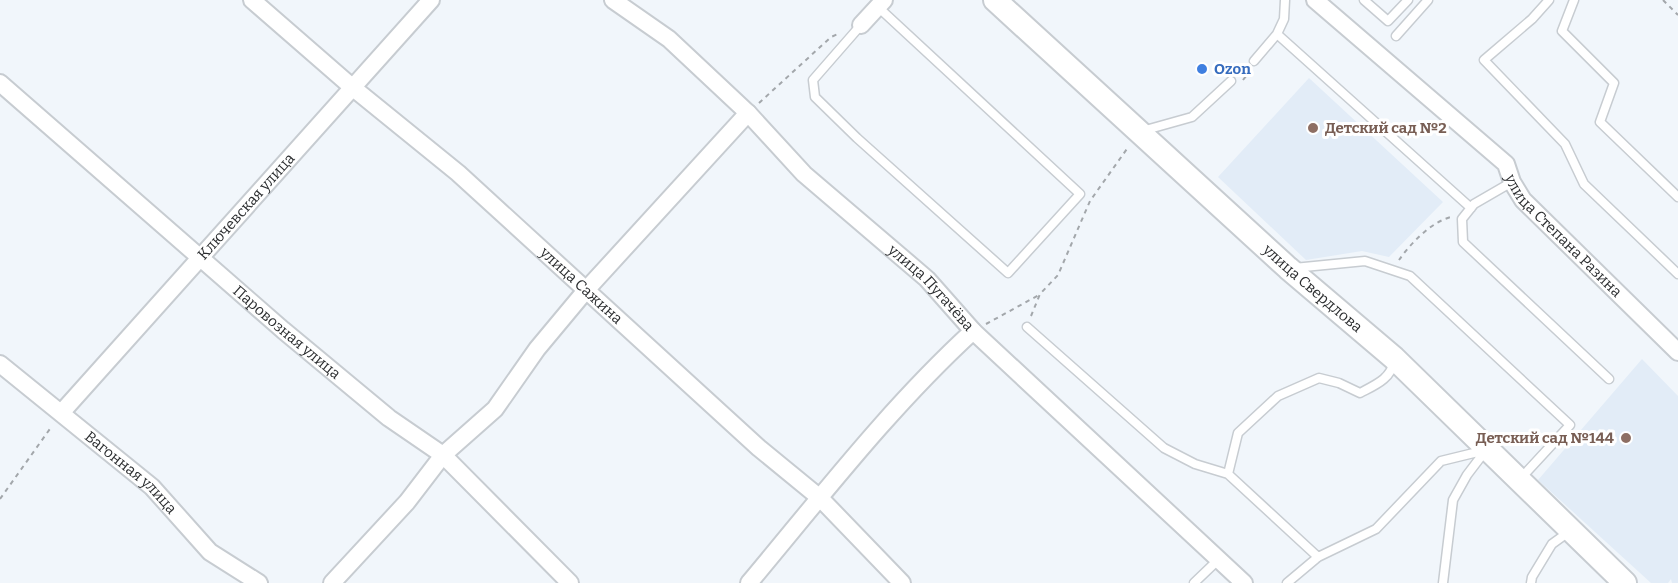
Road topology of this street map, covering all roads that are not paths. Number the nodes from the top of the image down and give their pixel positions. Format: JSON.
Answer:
{"nodes":[{"id":1,"x":252,"y":0,"type":"edge"},
{"id":2,"x":431,"y":0,"type":"edge"},
{"id":3,"x":613,"y":0,"type":"edge"},
{"id":4,"x":995,"y":0,"type":"edge"},
{"id":5,"x":1284,"y":0,"type":"edge"},
{"id":6,"x":1315,"y":0,"type":"edge"},
{"id":7,"x":1364,"y":0,"type":"edge"},
{"id":8,"x":1408,"y":0,"type":"edge"},
{"id":9,"x":1428,"y":0,"type":"edge"},
{"id":10,"x":1550,"y":0,"type":"edge"},
{"id":11,"x":1574,"y":0,"type":"edge"},
{"id":12,"x":881,"y":3,"type":"edge"},
{"id":13,"x":861,"y":24,"type":"joint"},
{"id":14,"x":1277,"y":34,"type":"junction"},
{"id":15,"x":1396,"y":36,"type":"dead end"},
{"id":16,"x":1254,"y":61,"type":"dead end"},
{"id":17,"x":1231,"y":81,"type":"dead end"},
{"id":18,"x":0,"y":83,"type":"edge"},
{"id":19,"x":352,"y":87,"type":"junction"},
{"id":20,"x":748,"y":113,"type":"junction"},
{"id":21,"x":1139,"y":132,"type":"junction"},
{"id":22,"x":1512,"y":182,"type":"junction"},
{"id":23,"x":1678,"y":197,"type":"edge"},
{"id":24,"x":1471,"y":208,"type":"junction"},
{"id":25,"x":201,"y":259,"type":"junction"},
{"id":26,"x":1288,"y":268,"type":"junction"},
{"id":27,"x":1678,"y":274,"type":"edge"},
{"id":28,"x":587,"y":289,"type":"junction"},
{"id":29,"x":1027,"y":327,"type":"road end"},
{"id":30,"x":973,"y":331,"type":"junction"},
{"id":31,"x":1678,"y":352,"type":"edge"},
{"id":32,"x":1394,"y":358,"type":"junction"},
{"id":33,"x":0,"y":364,"type":"edge"},
{"id":34,"x":1609,"y":379,"type":"dead end"},
{"id":35,"x":62,"y":412,"type":"junction"},
{"id":36,"x":1486,"y":450,"type":"junction"},
{"id":37,"x":443,"y":455,"type":"junction"},
{"id":38,"x":1228,"y":474,"type":"junction"},
{"id":39,"x":1518,"y":481,"type":"junction"},
{"id":40,"x":820,"y":498,"type":"junction"},
{"id":41,"x":1570,"y":530,"type":"junction"},
{"id":42,"x":1318,"y":557,"type":"junction"},
{"id":43,"x":1218,"y":560,"type":"junction"},
{"id":44,"x":259,"y":583,"type":"edge"},
{"id":45,"x":332,"y":583,"type":"edge"},
{"id":46,"x":570,"y":583,"type":"edge"},
{"id":47,"x":749,"y":583,"type":"edge"},
{"id":48,"x":902,"y":583,"type":"edge"},
{"id":49,"x":1194,"y":583,"type":"edge"},
{"id":50,"x":1244,"y":583,"type":"edge"},
{"id":51,"x":1287,"y":583,"type":"edge"},
{"id":52,"x":1443,"y":583,"type":"edge"},
{"id":53,"x":1531,"y":583,"type":"edge"},
{"id":54,"x":1625,"y":583,"type":"edge"}],
"edges":[{"from":1,"to":19,"type":"street","name":"улица Сажина"},
{"from":2,"to":19,"type":"street","name":"Ключевская улица"},
{"from":3,"to":20,"type":"street","name":"улица Пугачёва"},
{"from":4,"to":21,"type":"street","name":"улица Свердлова"},
{"from":5,"to":14,"type":"lane"},
{"from":6,"to":22,"type":"street","name":"улица Степана Разина"},
{"from":7,"to":8,"type":"lane"},
{"from":9,"to":15,"type":"lane"},
{"from":10,"to":27,"type":"lane"},
{"from":11,"to":23,"type":"lane"},
{"from":12,"to":13,"type":"street"},
{"from":12,"to":13,"type":"lane"},
{"from":14,"to":16,"type":"lane"},
{"from":14,"to":24,"type":"lane"},
{"from":17,"to":21,"type":"lane"},
{"from":18,"to":25,"type":"street","name":"Паровозная улица"},
{"from":19,"to":25,"type":"street","name":"Ключевская улица"},
{"from":19,"to":28,"type":"street","name":"улица Сажина"},
{"from":20,"to":28,"type":"street"},
{"from":20,"to":30,"type":"street","name":"улица Пугачёва"},
{"from":21,"to":26,"type":"street","name":"улица Свердлова"},
{"from":22,"to":24,"type":"lane"},
{"from":22,"to":31,"type":"street","name":"улица Степана Разина"},
{"from":24,"to":34,"type":"lane"},
{"from":25,"to":35,"type":"street","name":"Ключевская улица"},
{"from":25,"to":37,"type":"street","name":"Паровозная улица"},
{"from":26,"to":32,"type":"street","name":"улица Свердлова"},
{"from":26,"to":39,"type":"lane"},
{"from":28,"to":37,"type":"street"},
{"from":28,"to":40,"type":"street","name":"улица Сажина"},
{"from":29,"to":38,"type":"lane"},
{"from":30,"to":40,"type":"street"},
{"from":30,"to":43,"type":"street","name":"улица Пугачёва"},
{"from":32,"to":36,"type":"street","name":"улица Свердлова"},
{"from":32,"to":38,"type":"lane"},
{"from":33,"to":35,"type":"street","name":"Вагонная улица"},
{"from":35,"to":44,"type":"street","name":"Вагонная улица"},
{"from":36,"to":39,"type":"street","name":"улица Свердлова"},
{"from":36,"to":42,"type":"lane"},
{"from":36,"to":52,"type":"lane"},
{"from":37,"to":45,"type":"street"},
{"from":37,"to":46,"type":"street","name":"Паровозная улица"},
{"from":38,"to":42,"type":"lane"},
{"from":39,"to":41,"type":"street","name":"улица Свердлова"},
{"from":40,"to":47,"type":"street"},
{"from":40,"to":48,"type":"street","name":"улица Сажина"},
{"from":41,"to":53,"type":"lane"},
{"from":41,"to":54,"type":"street","name":"улица Свердлова"},
{"from":42,"to":51,"type":"lane"},
{"from":43,"to":49,"type":"lane"},
{"from":43,"to":50,"type":"street","name":"улица Пугачёва"}]}
